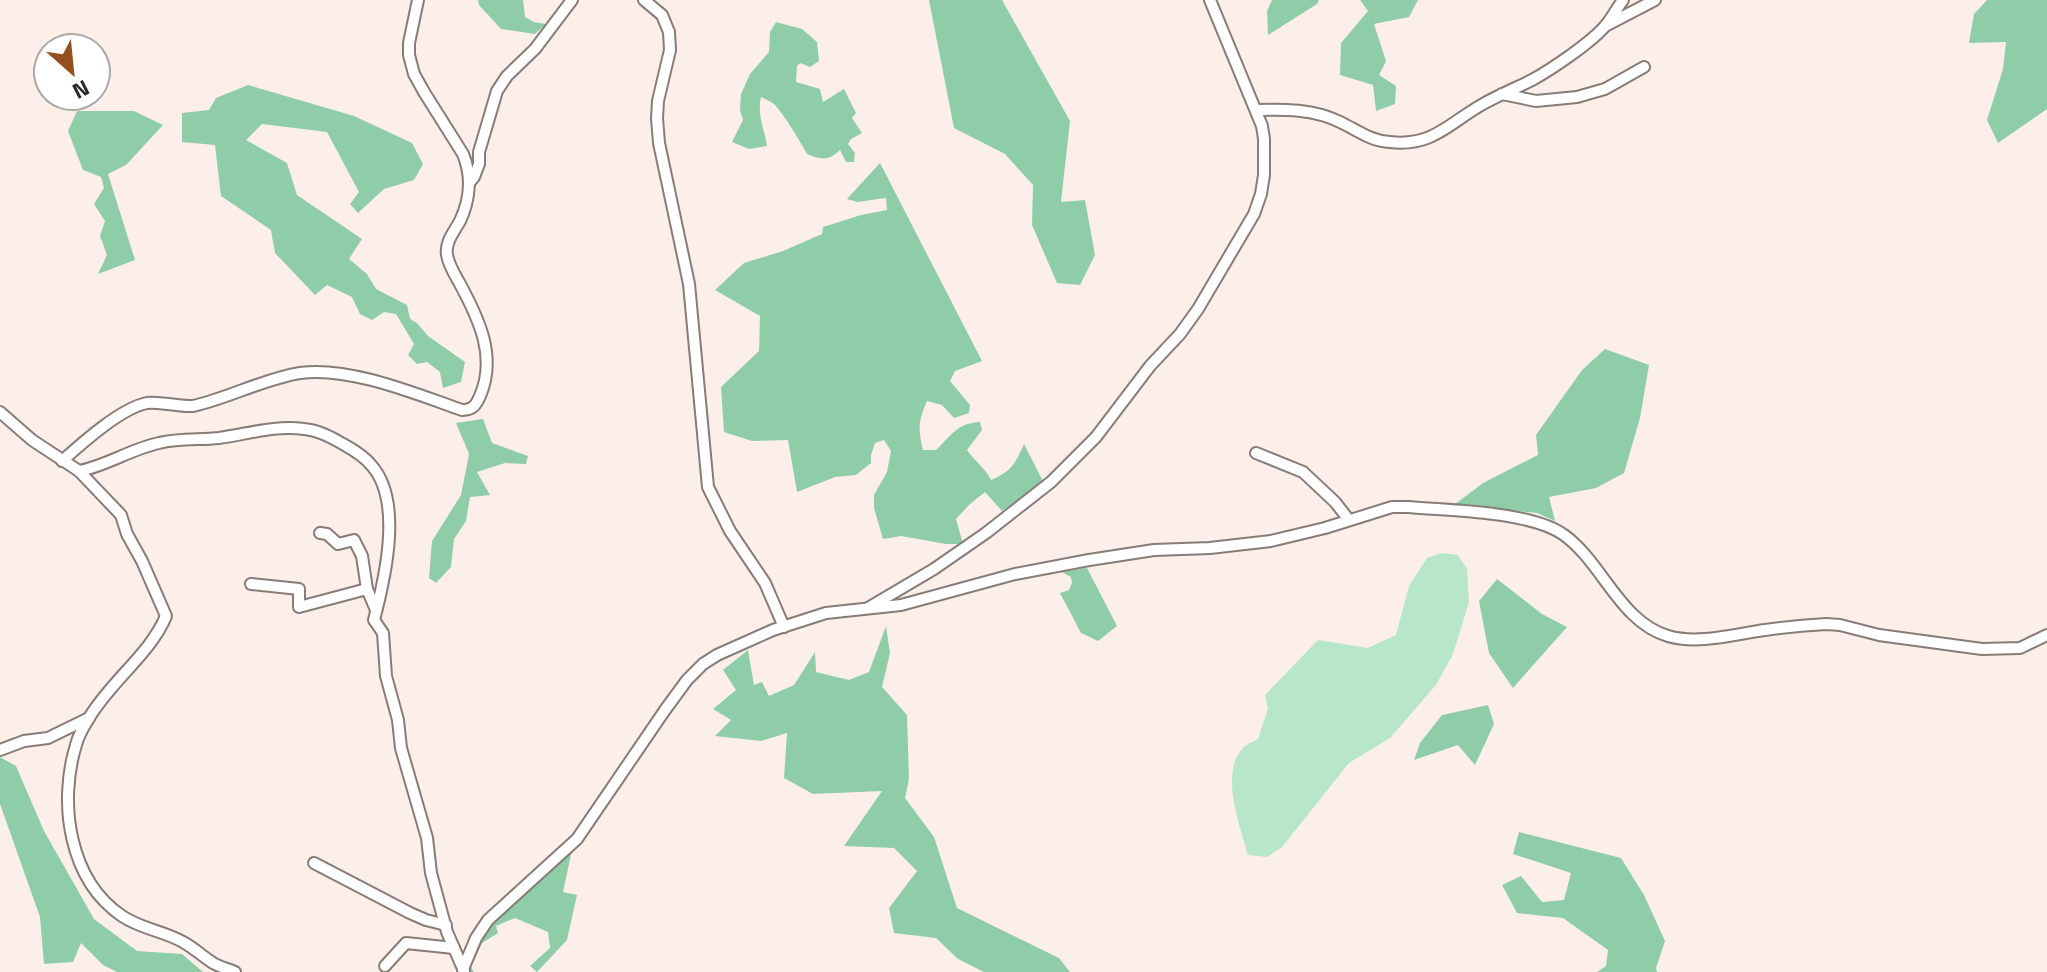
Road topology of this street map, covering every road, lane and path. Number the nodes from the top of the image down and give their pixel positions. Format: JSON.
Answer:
{"nodes":[{"id":1,"x":418,"y":0,"type":"edge"},
{"id":2,"x":572,"y":0,"type":"edge"},
{"id":3,"x":644,"y":0,"type":"edge"},
{"id":4,"x":1210,"y":0,"type":"edge"},
{"id":5,"x":1623,"y":0,"type":"edge"},
{"id":6,"x":1655,"y":0,"type":"edge"},
{"id":7,"x":1605,"y":26,"type":"junction"},
{"id":8,"x":1644,"y":67,"type":"dead end"},
{"id":9,"x":1502,"y":94,"type":"junction"},
{"id":10,"x":1256,"y":110,"type":"junction"},
{"id":11,"x":469,"y":183,"type":"junction"},
{"id":12,"x":0,"y":412,"type":"edge"},
{"id":13,"x":1256,"y":453,"type":"dead end"},
{"id":14,"x":62,"y":461,"type":"junction"},
{"id":15,"x":79,"y":471,"type":"junction"},
{"id":16,"x":1349,"y":520,"type":"junction"},
{"id":17,"x":320,"y":533,"type":"dead end"},
{"id":18,"x":251,"y":584,"type":"dead end"},
{"id":19,"x":367,"y":589,"type":"junction"},
{"id":20,"x":866,"y":609,"type":"junction"},
{"id":21,"x":376,"y":610,"type":"junction"},
{"id":22,"x":784,"y":627,"type":"junction"},
{"id":23,"x":2047,"y":635,"type":"edge"},
{"id":24,"x":89,"y":718,"type":"junction"},
{"id":25,"x":0,"y":750,"type":"edge"},
{"id":26,"x":314,"y":863,"type":"dead end"},
{"id":27,"x":446,"y":925,"type":"junction"},
{"id":28,"x":454,"y":948,"type":"junction"},
{"id":29,"x":385,"y":966,"type":"dead end"},
{"id":30,"x":464,"y":971,"type":"edge"},
{"id":31,"x":235,"y":972,"type":"edge"}],
"edges":[{"from":1,"to":11,"type":"street"},
{"from":2,"to":11,"type":"street"},
{"from":3,"to":22,"type":"street"},
{"from":4,"to":10,"type":"street"},
{"from":5,"to":7,"type":"street"},
{"from":6,"to":7,"type":"street"},
{"from":7,"to":9,"type":"street"},
{"from":8,"to":9,"type":"street"},
{"from":9,"to":10,"type":"street"},
{"from":10,"to":20,"type":"street"},
{"from":11,"to":14,"type":"street"},
{"from":12,"to":14,"type":"street"},
{"from":13,"to":16,"type":"street"},
{"from":14,"to":15,"type":"street"},
{"from":15,"to":21,"type":"street"},
{"from":15,"to":24,"type":"street"},
{"from":16,"to":20,"type":"street"},
{"from":16,"to":23,"type":"street"},
{"from":17,"to":19,"type":"street"},
{"from":18,"to":19,"type":"street"},
{"from":19,"to":21,"type":"street"},
{"from":20,"to":22,"type":"street"},
{"from":21,"to":27,"type":"street"},
{"from":22,"to":30,"type":"street"},
{"from":24,"to":25,"type":"street"},
{"from":24,"to":31,"type":"street"},
{"from":26,"to":27,"type":"street"},
{"from":27,"to":28,"type":"street"},
{"from":28,"to":29,"type":"street"},
{"from":28,"to":30,"type":"street"}]}
